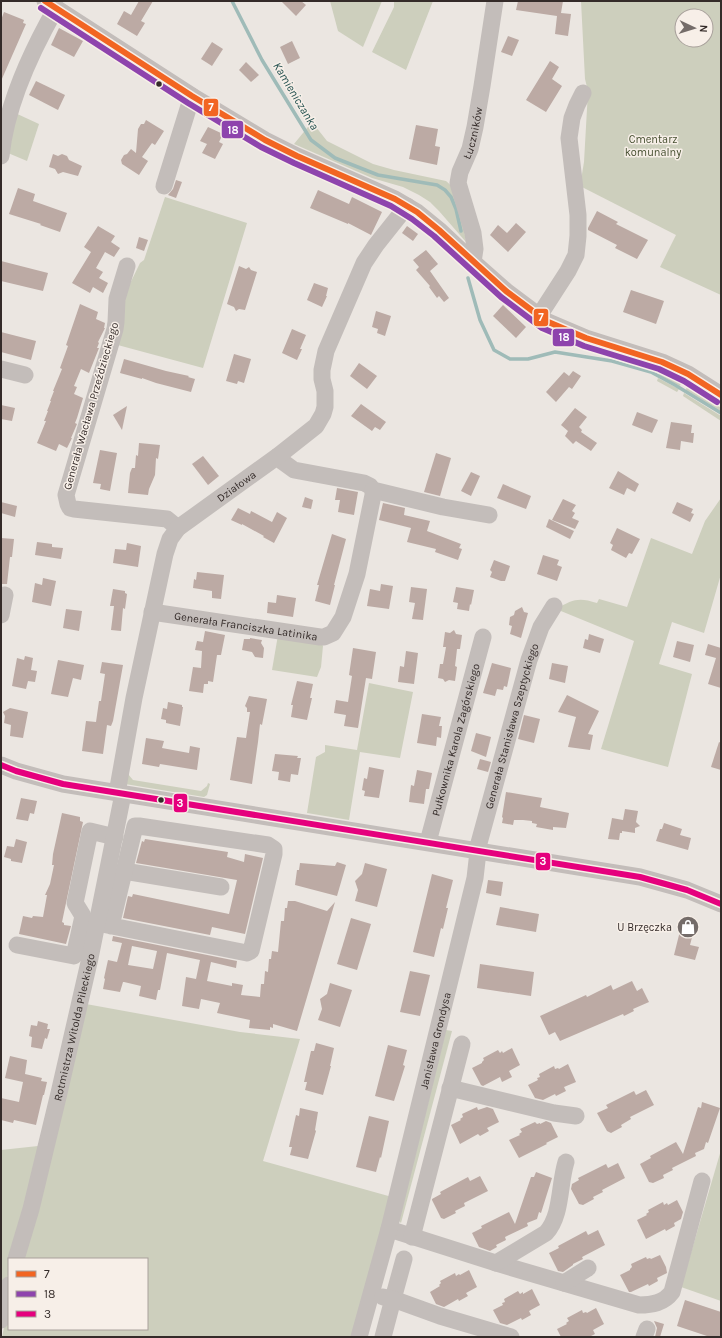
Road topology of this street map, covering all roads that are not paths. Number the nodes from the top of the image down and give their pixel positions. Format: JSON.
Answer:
{"nodes":[{"id":1,"x":495,"y":1,"type":"edge"},
{"id":2,"x":50,"y":5,"type":"edge"},
{"id":3,"x":583,"y":94,"type":"dead end"},
{"id":4,"x":192,"y":96,"type":"junction"},
{"id":5,"x":1,"y":156,"type":"edge"},
{"id":6,"x":164,"y":186,"type":"dead end"},
{"id":7,"x":407,"y":206,"type":"junction"},
{"id":8,"x":473,"y":262,"type":"junction"},
{"id":9,"x":128,"y":266,"type":"dead end"},
{"id":10,"x":539,"y":316,"type":"junction"},
{"id":11,"x":1,"y":368,"type":"edge"},
{"id":12,"x":25,"y":375,"type":"dead end"},
{"id":13,"x":721,"y":395,"type":"edge"},
{"id":14,"x":278,"y":456,"type":"junction"},
{"id":15,"x":373,"y":490,"type":"junction"},
{"id":16,"x":490,"y":515,"type":"dead end"},
{"id":17,"x":178,"y":528,"type":"junction"},
{"id":18,"x":5,"y":595,"type":"dead end"},
{"id":19,"x":554,"y":606,"type":"dead end"},
{"id":20,"x":152,"y":612,"type":"junction"},
{"id":21,"x":1,"y":615,"type":"edge"},
{"id":22,"x":483,"y":637,"type":"dead end"},
{"id":23,"x":1,"y":764,"type":"edge"},
{"id":24,"x":120,"y":793,"type":"junction"},
{"id":25,"x":115,"y":837,"type":"junction"},
{"id":26,"x":428,"y":842,"type":"junction"},
{"id":27,"x":478,"y":850,"type":"junction"},
{"id":28,"x":124,"y":872,"type":"junction"},
{"id":29,"x":221,"y":887,"type":"dead end"},
{"id":30,"x":721,"y":904,"type":"edge"},
{"id":31,"x":104,"y":924,"type":"junction"},
{"id":32,"x":17,"y":945,"type":"dead end"},
{"id":33,"x":462,"y":1044,"type":"dead end"},
{"id":34,"x":450,"y":1088,"type":"junction"},
{"id":35,"x":576,"y":1116,"type":"dead end"},
{"id":36,"x":566,"y":1162,"type":"dead end"},
{"id":37,"x":702,"y":1181,"type":"dead end"},
{"id":38,"x":400,"y":1233,"type":"junction"},
{"id":39,"x":16,"y":1258,"type":"edge"},
{"id":40,"x":404,"y":1259,"type":"dead end"},
{"id":41,"x":496,"y":1263,"type":"junction"},
{"id":42,"x":588,"y":1268,"type":"dead end"},
{"id":43,"x":564,"y":1283,"type":"junction"},
{"id":44,"x":8,"y":1289,"type":"edge"},
{"id":45,"x":382,"y":1296,"type":"junction"},
{"id":46,"x":1,"y":1320,"type":"edge"},
{"id":47,"x":359,"y":1337,"type":"edge"},
{"id":48,"x":383,"y":1337,"type":"edge"},
{"id":49,"x":511,"y":1337,"type":"edge"}],
"edges":[{"from":1,"to":8,"type":"street","name":"Łuczników"},
{"from":2,"to":4,"type":"street"},
{"from":2,"to":5,"type":"street"},
{"from":3,"to":10,"type":"street"},
{"from":4,"to":6,"type":"street"},
{"from":4,"to":7,"type":"street"},
{"from":7,"to":8,"type":"street"},
{"from":7,"to":14,"type":"street","name":"Działowa"},
{"from":8,"to":10,"type":"street"},
{"from":9,"to":17,"type":"street","name":"Generała Wacława Przeździeckiego"},
{"from":10,"to":13,"type":"street"},
{"from":11,"to":12,"type":"street"},
{"from":14,"to":15,"type":"street"},
{"from":14,"to":17,"type":"street","name":"Działowa"},
{"from":15,"to":16,"type":"street"},
{"from":15,"to":20,"type":"street","name":"Generała Franciszka Latinika"},
{"from":17,"to":20,"type":"street","name":"Działowa"},
{"from":18,"to":21,"type":"street"},
{"from":19,"to":27,"type":"street","name":"Generała Stanisława Szeptyckiego"},
{"from":20,"to":24,"type":"street","name":"Działowa"},
{"from":22,"to":26,"type":"street","name":"Pułkownika Karola Zagórskiego"},
{"from":23,"to":24,"type":"street"},
{"from":24,"to":25,"type":"street","name":"Rotmistrza Witolda Pileckiego"},
{"from":24,"to":26,"type":"street"},
{"from":25,"to":31,"type":"street","name":"Rotmistrza Witolda Pileckiego"},
{"from":25,"to":32,"type":"street"},
{"from":26,"to":27,"type":"street"},
{"from":27,"to":30,"type":"street"},
{"from":27,"to":38,"type":"street","name":"Janisława Grondysa"},
{"from":28,"to":29,"type":"street"},
{"from":28,"to":31,"type":"street"},
{"from":28,"to":31,"type":"street"},
{"from":31,"to":39,"type":"street","name":"Rotmistrza Witolda Pileckiego"},
{"from":33,"to":34,"type":"street"},
{"from":34,"to":35,"type":"street"},
{"from":34,"to":38,"type":"street"},
{"from":36,"to":41,"type":"street"},
{"from":37,"to":43,"type":"street"},
{"from":38,"to":41,"type":"street"},
{"from":38,"to":45,"type":"street","name":"Janisława Grondysa"},
{"from":40,"to":45,"type":"street"},
{"from":41,"to":43,"type":"street"},
{"from":42,"to":43,"type":"street"},
{"from":44,"to":46,"type":"street"},
{"from":45,"to":47,"type":"street","name":"Janisława Grondysa"},
{"from":45,"to":48,"type":"street"},
{"from":45,"to":49,"type":"street"}]}
